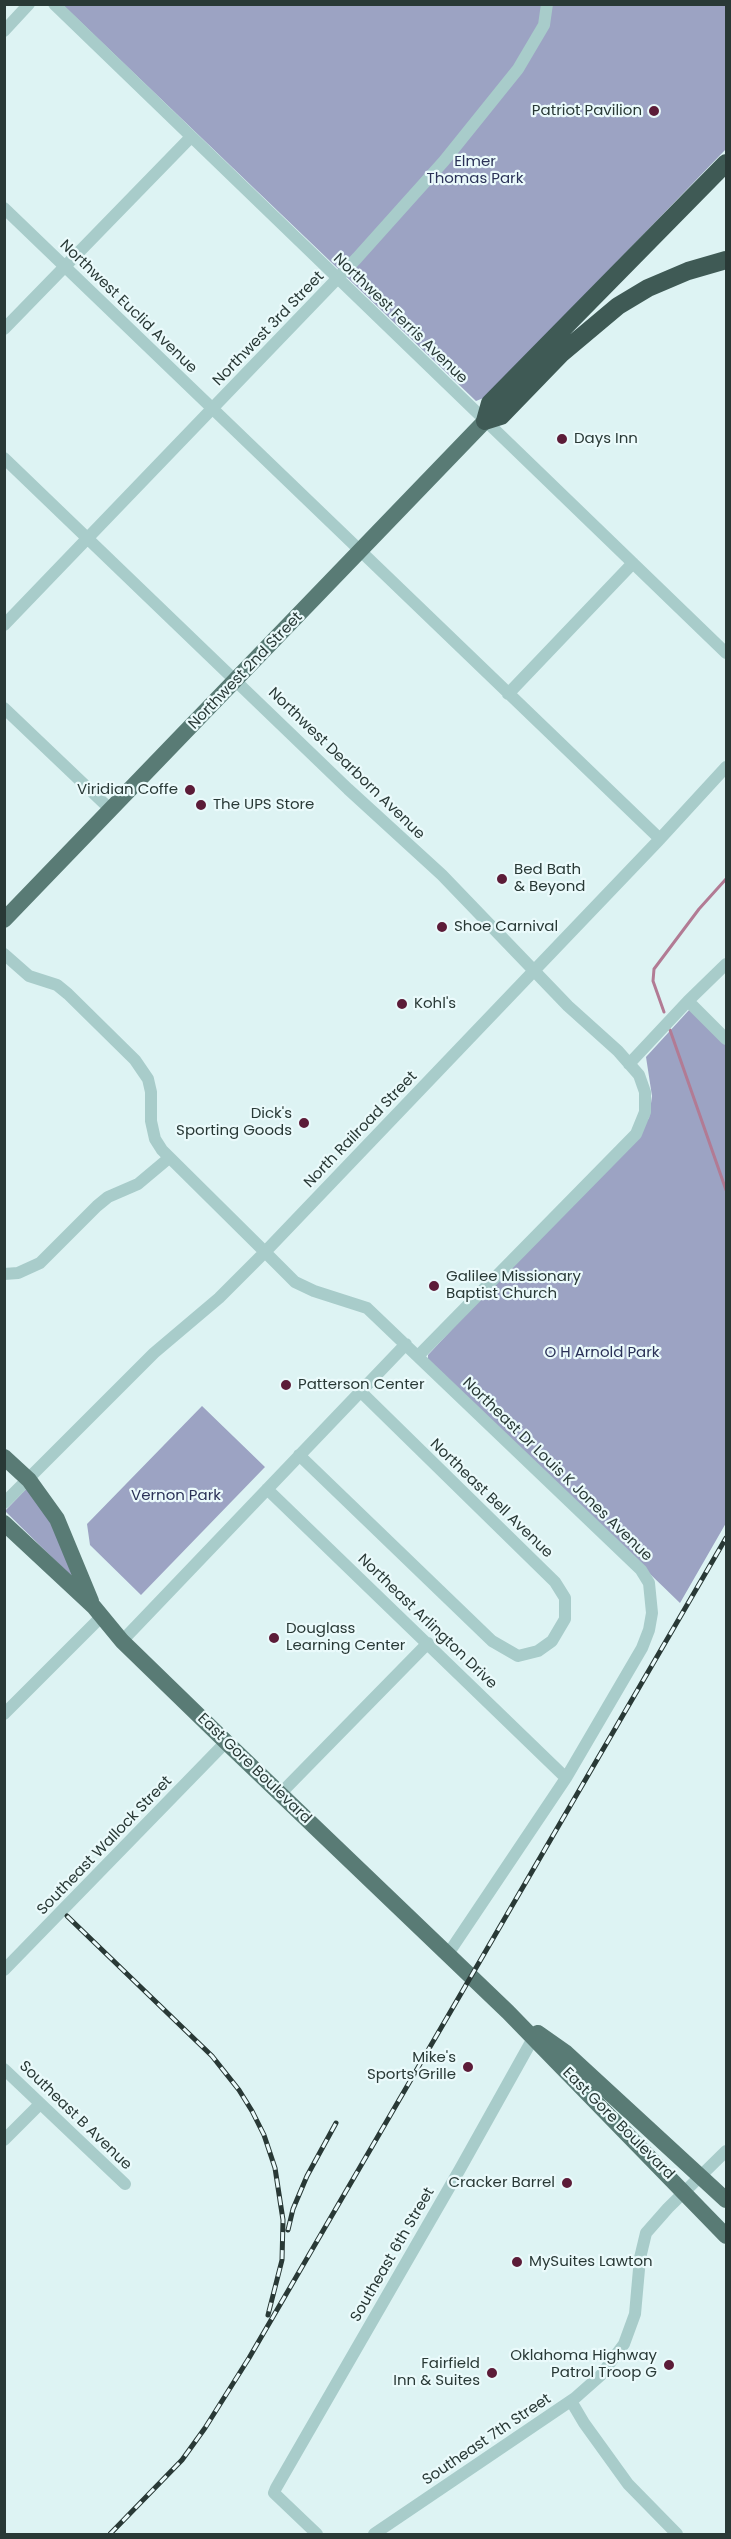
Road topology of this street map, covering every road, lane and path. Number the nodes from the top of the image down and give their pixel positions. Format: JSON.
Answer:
{"nodes":[{"id":1,"x":29,"y":4,"type":"edge"},
{"id":2,"x":54,"y":4,"type":"edge"},
{"id":3,"x":547,"y":4,"type":"edge"},
{"id":4,"x":4,"y":31,"type":"edge"},
{"id":5,"x":190,"y":138,"type":"junction"},
{"id":6,"x":726,"y":163,"type":"edge"},
{"id":7,"x":4,"y":208,"type":"edge"},
{"id":8,"x":726,"y":260,"type":"edge"},
{"id":9,"x":64,"y":266,"type":"junction"},
{"id":10,"x":337,"y":279,"type":"junction"},
{"id":11,"x":4,"y":329,"type":"edge"},
{"id":12,"x":212,"y":409,"type":"junction"},
{"id":13,"x":485,"y":421,"type":"junction"},
{"id":14,"x":4,"y":458,"type":"edge"},
{"id":15,"x":88,"y":537,"type":"junction"},
{"id":16,"x":360,"y":552,"type":"junction"},
{"id":17,"x":633,"y":563,"type":"junction"},
{"id":18,"x":4,"y":625,"type":"edge"},
{"id":19,"x":726,"y":653,"type":"edge"},
{"id":20,"x":236,"y":682,"type":"junction"},
{"id":21,"x":508,"y":694,"type":"junction"},
{"id":22,"x":4,"y":708,"type":"edge"},
{"id":23,"x":726,"y":766,"type":"edge"},
{"id":24,"x":111,"y":810,"type":"junction"},
{"id":25,"x":660,"y":839,"type":"junction"},
{"id":26,"x":4,"y":920,"type":"edge"},
{"id":27,"x":4,"y":954,"type":"edge"},
{"id":28,"x":726,"y":964,"type":"edge"},
{"id":29,"x":535,"y":970,"type":"junction"},
{"id":30,"x":688,"y":1001,"type":"junction"},
{"id":31,"x":726,"y":1039,"type":"edge"},
{"id":32,"x":629,"y":1064,"type":"junction"},
{"id":33,"x":169,"y":1158,"type":"junction"},
{"id":34,"x":264,"y":1252,"type":"junction"},
{"id":35,"x":4,"y":1274,"type":"edge"},
{"id":36,"x":406,"y":1344,"type":"junction"},
{"id":37,"x":418,"y":1356,"type":"junction"},
{"id":38,"x":360,"y":1391,"type":"junction"},
{"id":39,"x":299,"y":1455,"type":"junction"},
{"id":40,"x":4,"y":1457,"type":"edge"},
{"id":41,"x":29,"y":1480,"type":"junction"},
{"id":42,"x":267,"y":1489,"type":"junction"},
{"id":43,"x":4,"y":1503,"type":"edge"},
{"id":44,"x":4,"y":1523,"type":"edge"},
{"id":45,"x":98,"y":1612,"type":"junction"},
{"id":46,"x":122,"y":1641,"type":"junction"},
{"id":47,"x":552,"y":1641,"type":"joint"},
{"id":48,"x":428,"y":1643,"type":"junction"},
{"id":49,"x":4,"y":1714,"type":"edge"},
{"id":50,"x":226,"y":1743,"type":"junction"},
{"id":51,"x":566,"y":1778,"type":"junction"},
{"id":52,"x":280,"y":1794,"type":"junction"},
{"id":53,"x":448,"y":1954,"type":"junction"},
{"id":54,"x":4,"y":1970,"type":"edge"},
{"id":55,"x":534,"y":2035,"type":"junction"},
{"id":56,"x":4,"y":2069,"type":"edge"},
{"id":57,"x":40,"y":2104,"type":"junction"},
{"id":58,"x":4,"y":2140,"type":"edge"},
{"id":59,"x":726,"y":2151,"type":"edge"},
{"id":60,"x":701,"y":2175,"type":"junction"},
{"id":61,"x":125,"y":2184,"type":"dead end"},
{"id":62,"x":685,"y":2192,"type":"junction"},
{"id":63,"x":726,"y":2200,"type":"edge"},
{"id":64,"x":726,"y":2236,"type":"edge"},
{"id":65,"x":571,"y":2401,"type":"junction"},
{"id":66,"x":317,"y":2535,"type":"edge"},
{"id":67,"x":374,"y":2535,"type":"edge"},
{"id":68,"x":677,"y":2535,"type":"edge"}],
"edges":[{"from":1,"to":4,"type":"street"},
{"from":2,"to":5,"type":"street","name":"Northwest Ferris Avenue"},
{"from":3,"to":10,"type":"street","name":"Northwest 3rd Street"},
{"from":5,"to":9,"type":"street"},
{"from":5,"to":10,"type":"street","name":"Northwest Ferris Avenue"},
{"from":6,"to":13,"type":"highway"},
{"from":7,"to":9,"type":"street","name":"Northwest Euclid Avenue"},
{"from":8,"to":13,"type":"highway"},
{"from":9,"to":11,"type":"street"},
{"from":9,"to":12,"type":"street","name":"Northwest Euclid Avenue"},
{"from":10,"to":12,"type":"street","name":"Northwest 3rd Street"},
{"from":10,"to":13,"type":"street","name":"Northwest Ferris Avenue"},
{"from":12,"to":15,"type":"street","name":"Northwest 3rd Street"},
{"from":12,"to":16,"type":"street","name":"Northwest Euclid Avenue"},
{"from":13,"to":16,"type":"main road","name":"Northwest 2nd Street"},
{"from":13,"to":17,"type":"street","name":"Northwest Ferris Avenue"},
{"from":14,"to":15,"type":"street","name":"Northwest Dearborn Avenue"},
{"from":15,"to":18,"type":"street","name":"Northwest 3rd Street"},
{"from":15,"to":20,"type":"street","name":"Northwest Dearborn Avenue"},
{"from":16,"to":20,"type":"main road","name":"Northwest 2nd Street"},
{"from":16,"to":21,"type":"street","name":"Northwest Euclid Avenue"},
{"from":17,"to":19,"type":"street","name":"Northwest Ferris Avenue"},
{"from":17,"to":21,"type":"street"},
{"from":20,"to":24,"type":"main road","name":"Northwest 2nd Street"},
{"from":20,"to":29,"type":"street","name":"Northwest Dearborn Avenue"},
{"from":21,"to":25,"type":"street","name":"Northwest Euclid Avenue"},
{"from":22,"to":24,"type":"street"},
{"from":23,"to":25,"type":"street","name":"North Railroad Street"},
{"from":24,"to":26,"type":"main road","name":"Northwest 2nd Street"},
{"from":25,"to":29,"type":"street","name":"North Railroad Street"},
{"from":27,"to":33,"type":"street"},
{"from":28,"to":30,"type":"street"},
{"from":29,"to":32,"type":"street","name":"Northwest Dearborn Avenue"},
{"from":29,"to":34,"type":"street","name":"North Railroad Street"},
{"from":30,"to":31,"type":"street"},
{"from":30,"to":32,"type":"street"},
{"from":32,"to":37,"type":"street","name":"Northwest Dearborn Avenue"},
{"from":33,"to":34,"type":"street"},
{"from":33,"to":35,"type":"street"},
{"from":34,"to":36,"type":"street"},
{"from":34,"to":41,"type":"street","name":"North Railroad Street"},
{"from":36,"to":37,"type":"street"},
{"from":36,"to":38,"type":"street"},
{"from":37,"to":51,"type":"street","name":"Northeast Dr Louis K Jones Avenue"},
{"from":38,"to":39,"type":"street"},
{"from":38,"to":47,"type":"street","name":"Northeast Bell Avenue"},
{"from":39,"to":42,"type":"street"},
{"from":39,"to":47,"type":"street","name":"Northeast Arlington Drive"},
{"from":40,"to":41,"type":"main road"},
{"from":41,"to":43,"type":"street","name":"North Railroad Street"},
{"from":41,"to":45,"type":"main road"},
{"from":42,"to":46,"type":"street"},
{"from":42,"to":48,"type":"street","name":"Northeast Arlington Drive"},
{"from":44,"to":45,"type":"main road","name":"East Gore Boulevard"},
{"from":45,"to":46,"type":"main road","name":"East Gore Boulevard"},
{"from":45,"to":49,"type":"street"},
{"from":46,"to":50,"type":"main road","name":"East Gore Boulevard"},
{"from":48,"to":51,"type":"street","name":"Northeast Arlington Drive"},
{"from":48,"to":52,"type":"street"},
{"from":50,"to":52,"type":"main road","name":"East Gore Boulevard"},
{"from":50,"to":54,"type":"street","name":"Southeast Wallock Street"},
{"from":51,"to":53,"type":"street","name":"Northeast Dr Louis K Jones Avenue"},
{"from":52,"to":53,"type":"main road","name":"East Gore Boulevard"},
{"from":53,"to":55,"type":"main road","name":"East Gore Boulevard"},
{"from":55,"to":60,"type":"main road","name":"East Gore Boulevard"},
{"from":55,"to":62,"type":"main road","name":"East Gore Boulevard"},
{"from":55,"to":66,"type":"street","name":"Southeast 6th Street"},
{"from":56,"to":57,"type":"street","name":"Southeast B Avenue"},
{"from":57,"to":58,"type":"street"},
{"from":57,"to":61,"type":"street","name":"Southeast B Avenue"},
{"from":59,"to":60,"type":"street","name":"Southeast 7th Street"},
{"from":60,"to":62,"type":"street","name":"Southeast 7th Street"},
{"from":60,"to":63,"type":"main road","name":"East Gore Boulevard"},
{"from":62,"to":64,"type":"main road","name":"East Gore Boulevard"},
{"from":62,"to":65,"type":"street","name":"Southeast 7th Street"},
{"from":65,"to":67,"type":"street","name":"Southeast 7th Street"},
{"from":65,"to":68,"type":"street"}]}
